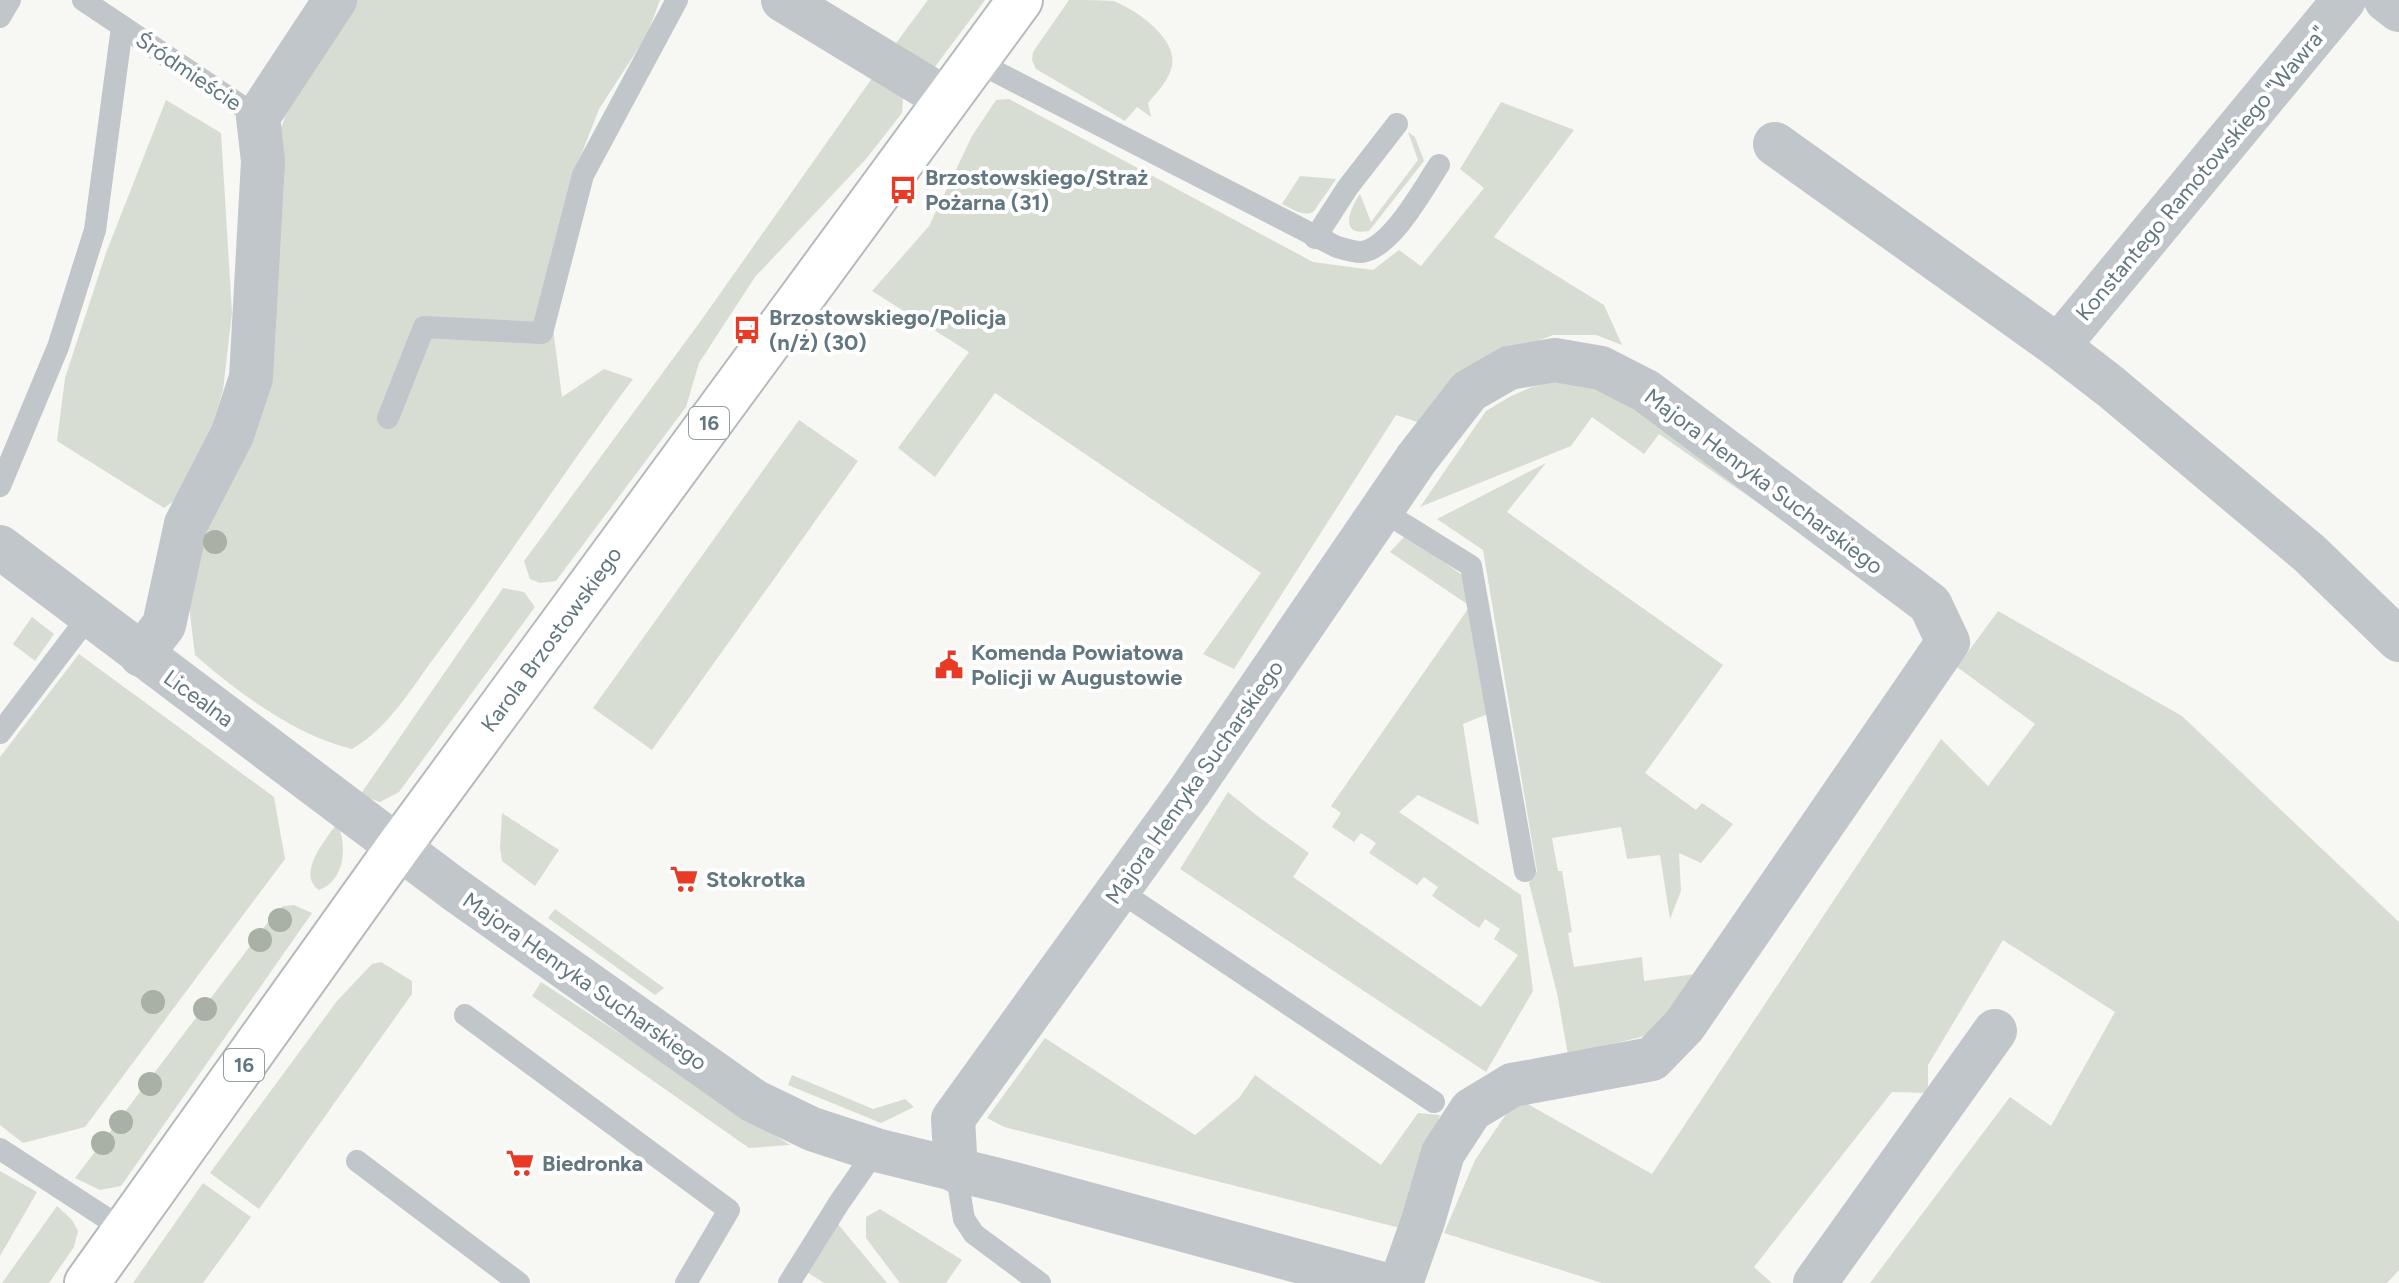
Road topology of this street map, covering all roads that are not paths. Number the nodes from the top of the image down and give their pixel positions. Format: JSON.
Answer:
{"nodes":[{"id":1,"x":10,"y":0,"type":"edge"},
{"id":2,"x":83,"y":0,"type":"edge"},
{"id":3,"x":335,"y":0,"type":"edge"},
{"id":4,"x":677,"y":0,"type":"edge"},
{"id":5,"x":783,"y":0,"type":"edge"},
{"id":6,"x":1020,"y":0,"type":"edge"},
{"id":7,"x":2344,"y":0,"type":"edge"},
{"id":8,"x":2386,"y":0,"type":"edge"},
{"id":9,"x":2399,"y":10,"type":"edge"},
{"id":10,"x":0,"y":17,"type":"edge"},
{"id":11,"x":122,"y":27,"type":"junction"},
{"id":12,"x":975,"y":61,"type":"junction"},
{"id":13,"x":946,"y":99,"type":"junction"},
{"id":14,"x":258,"y":117,"type":"junction"},
{"id":15,"x":1397,"y":124,"type":"dead end"},
{"id":16,"x":1775,"y":144,"type":"dead end"},
{"id":17,"x":1439,"y":165,"type":"dead end"},
{"id":18,"x":1315,"y":238,"type":"junction"},
{"id":19,"x":2058,"y":346,"type":"junction"},
{"id":20,"x":388,"y":418,"type":"dead end"},
{"id":21,"x":0,"y":486,"type":"edge"},
{"id":22,"x":1381,"y":510,"type":"junction"},
{"id":23,"x":0,"y":547,"type":"edge"},
{"id":24,"x":89,"y":616,"type":"junction"},
{"id":25,"x":2399,"y":640,"type":"edge"},
{"id":26,"x":141,"y":655,"type":"junction"},
{"id":27,"x":0,"y":733,"type":"edge"},
{"id":28,"x":399,"y":846,"type":"junction"},
{"id":29,"x":1525,"y":871,"type":"dead end"},
{"id":30,"x":1118,"y":890,"type":"junction"},
{"id":31,"x":465,"y":1015,"type":"dead end"},
{"id":32,"x":1995,"y":1031,"type":"dead end"},
{"id":33,"x":1434,"y":1102,"type":"dead end"},
{"id":34,"x":0,"y":1149,"type":"edge"},
{"id":35,"x":876,"y":1150,"type":"junction"},
{"id":36,"x":357,"y":1161,"type":"dead end"},
{"id":37,"x":956,"y":1171,"type":"junction"},
{"id":38,"x":126,"y":1231,"type":"junction"},
{"id":39,"x":87,"y":1283,"type":"edge"},
{"id":40,"x":519,"y":1283,"type":"edge"},
{"id":41,"x":686,"y":1283,"type":"edge"},
{"id":42,"x":789,"y":1283,"type":"edge"},
{"id":43,"x":1040,"y":1283,"type":"edge"},
{"id":44,"x":1379,"y":1283,"type":"edge"},
{"id":45,"x":1401,"y":1283,"type":"edge"},
{"id":46,"x":1815,"y":1283,"type":"edge"}],
"edges":[{"from":1,"to":10,"type":"lane"},
{"from":2,"to":11,"type":"lane","name":"Śródmieście"},
{"from":3,"to":14,"type":"street","name":"Śródmieście"},
{"from":4,"to":20,"type":"lane"},
{"from":5,"to":13,"type":"street"},
{"from":6,"to":12,"type":"main road","name":"Karola Brzostowskiego","number":"16"},
{"from":7,"to":19,"type":"street","name":"Konstantego Ramotowskiego \"Wawra\""},
{"from":8,"to":9,"type":"street"},
{"from":11,"to":14,"type":"lane","name":"Śródmieście"},
{"from":11,"to":21,"type":"lane"},
{"from":12,"to":13,"type":"main road","name":"Karola Brzostowskiego","number":"16"},
{"from":12,"to":18,"type":"lane"},
{"from":13,"to":28,"type":"main road","name":"Karola Brzostowskiego","number":"16"},
{"from":14,"to":26,"type":"street"},
{"from":15,"to":18,"type":"lane"},
{"from":16,"to":19,"type":"street"},
{"from":17,"to":18,"type":"lane"},
{"from":19,"to":25,"type":"street"},
{"from":22,"to":29,"type":"lane"},
{"from":22,"to":30,"type":"street","name":"Majora Henryka Sucharskiego"},
{"from":22,"to":45,"type":"street","name":"Majora Henryka Sucharskiego"},
{"from":23,"to":24,"type":"street","name":"Licealna"},
{"from":24,"to":26,"type":"street","name":"Licealna"},
{"from":24,"to":27,"type":"lane"},
{"from":26,"to":28,"type":"street","name":"Licealna"},
{"from":28,"to":35,"type":"street","name":"Majora Henryka Sucharskiego"},
{"from":28,"to":38,"type":"main road","name":"Karola Brzostowskiego","number":"16"},
{"from":30,"to":33,"type":"lane"},
{"from":30,"to":37,"type":"street","name":"Majora Henryka Sucharskiego"},
{"from":31,"to":41,"type":"lane"},
{"from":32,"to":46,"type":"street"},
{"from":34,"to":38,"type":"lane"},
{"from":35,"to":37,"type":"street","name":"Majora Henryka Sucharskiego"},
{"from":35,"to":42,"type":"lane"},
{"from":36,"to":40,"type":"lane"},
{"from":37,"to":43,"type":"lane"},
{"from":37,"to":44,"type":"street","name":"Majora Henryka Sucharskiego"},
{"from":38,"to":39,"type":"main road","name":"Karola Brzostowskiego","number":"16"}]}
